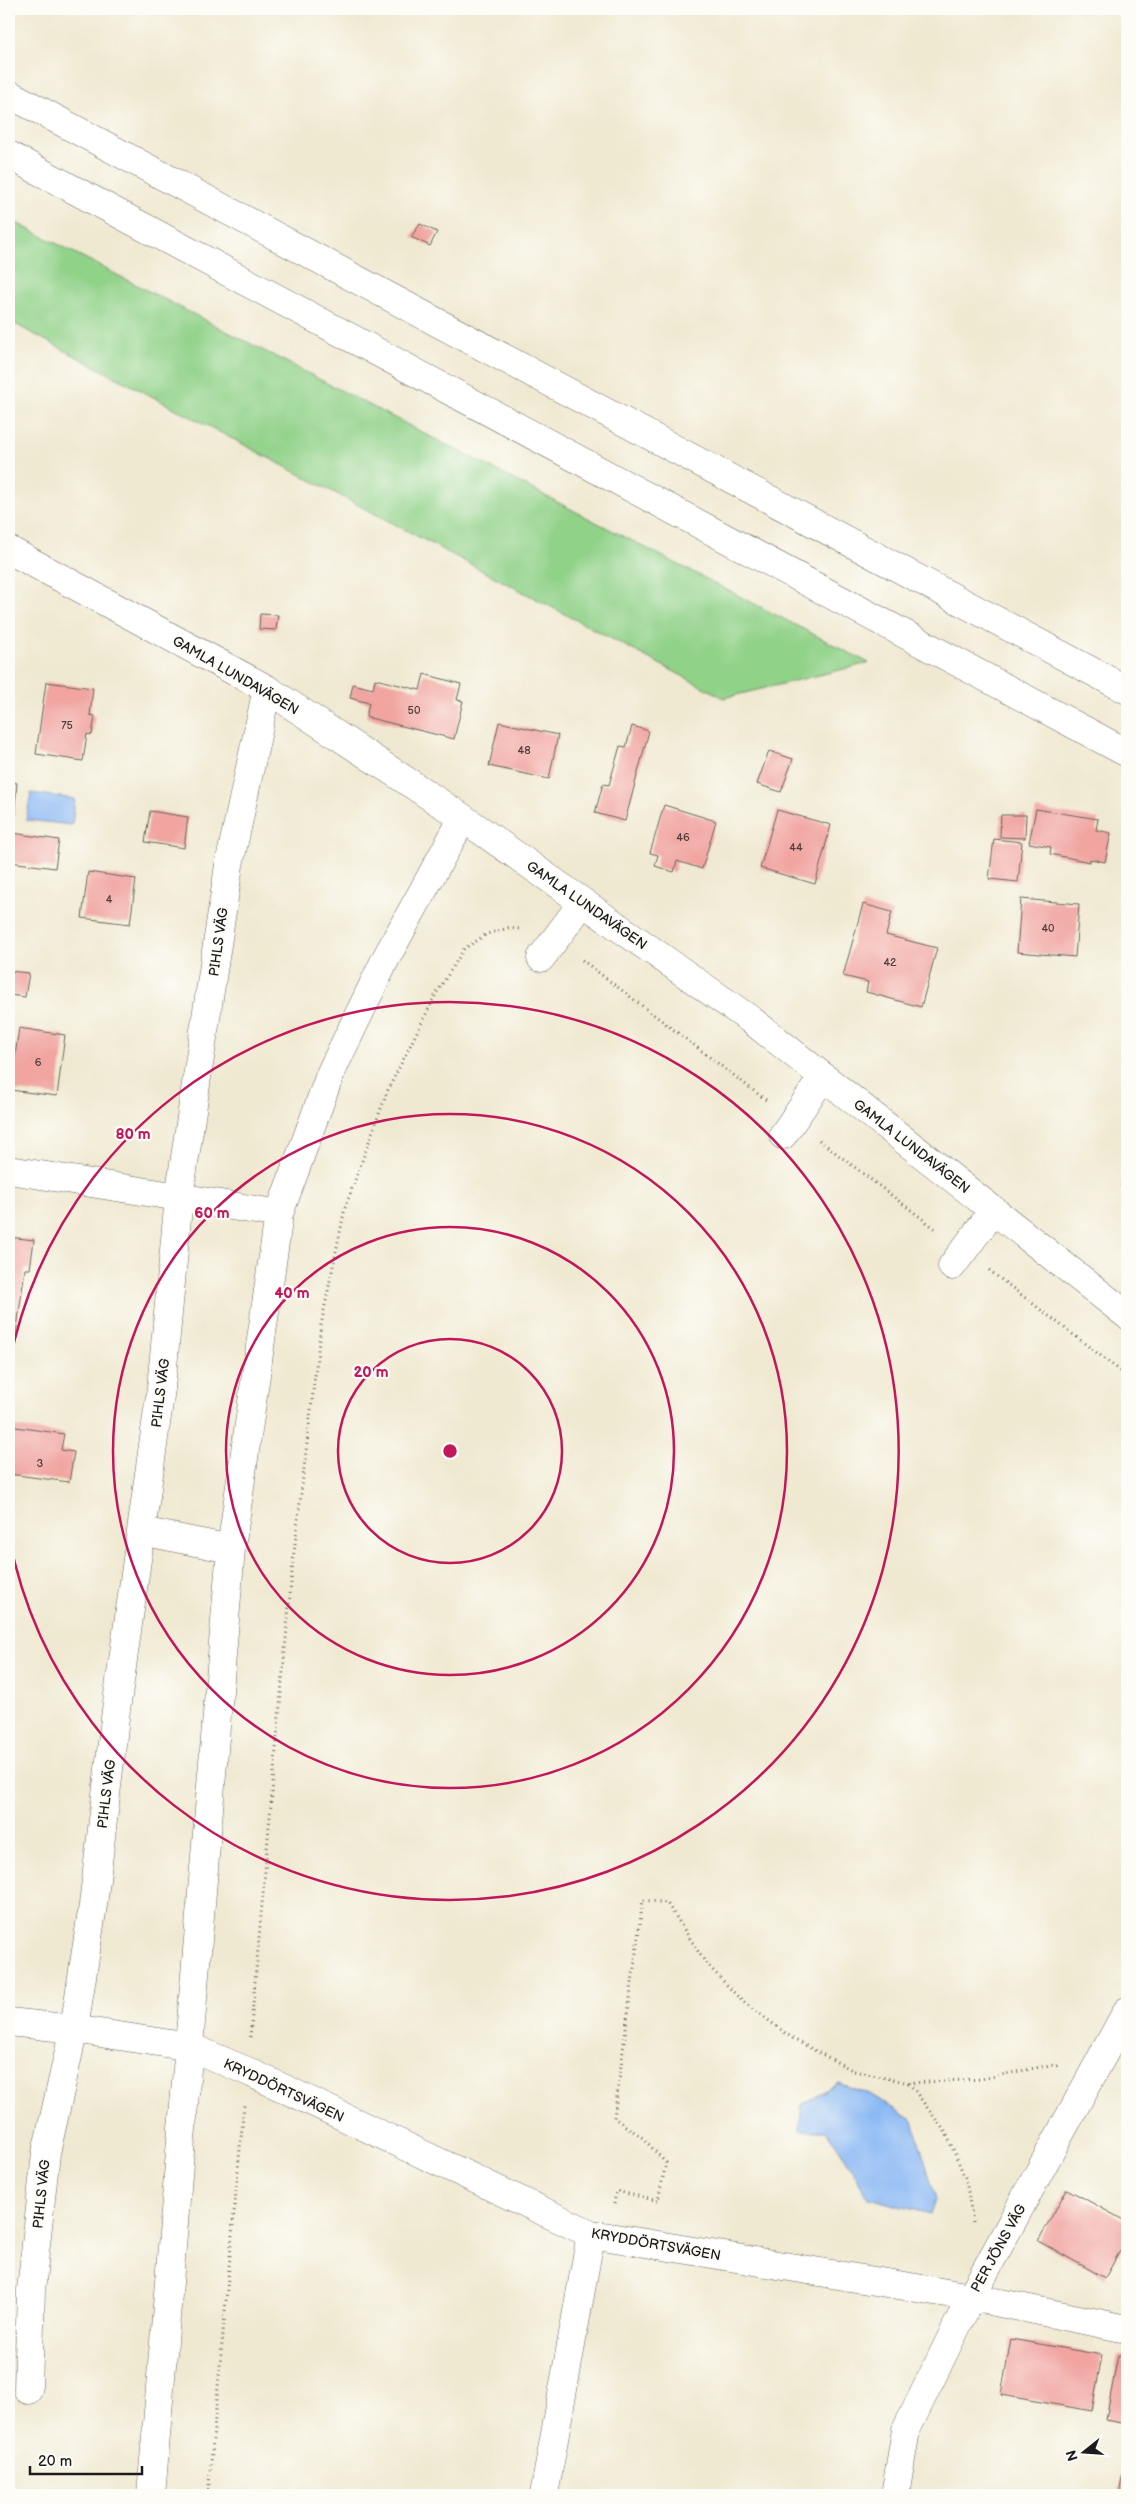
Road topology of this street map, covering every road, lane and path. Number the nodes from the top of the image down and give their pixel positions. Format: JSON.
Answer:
{"nodes":[{"id":1,"x":9,"y":94,"type":"edge"},
{"id":2,"x":9,"y":154,"type":"edge"},
{"id":3,"x":9,"y":550,"type":"edge"},
{"id":4,"x":266,"y":689,"type":"junction"},
{"id":5,"x":1127,"y":690,"type":"edge"},
{"id":6,"x":1127,"y":753,"type":"edge"},
{"id":7,"x":463,"y":818,"type":"junction"},
{"id":8,"x":583,"y":902,"type":"junction"},
{"id":9,"x":548,"y":949,"type":"junction"},
{"id":10,"x":823,"y":1077,"type":"junction"},
{"id":11,"x":788,"y":1128,"type":"junction"},
{"id":12,"x":9,"y":1170,"type":"edge"},
{"id":13,"x":180,"y":1197,"type":"junction"},
{"id":14,"x":994,"y":1210,"type":"junction"},
{"id":15,"x":279,"y":1214,"type":"junction"},
{"id":16,"x":958,"y":1258,"type":"junction"},
{"id":17,"x":1127,"y":1315,"type":"edge"},
{"id":18,"x":1127,"y":1376,"type":"edge"},
{"id":19,"x":141,"y":1531,"type":"junction"},
{"id":20,"x":231,"y":1549,"type":"junction"},
{"id":21,"x":1127,"y":2011,"type":"edge"},
{"id":22,"x":9,"y":2022,"type":"edge"},
{"id":23,"x":74,"y":2029,"type":"junction"},
{"id":24,"x":190,"y":2047,"type":"junction"},
{"id":25,"x":247,"y":2071,"type":"junction"},
{"id":26,"x":1093,"y":2073,"type":"junction"},
{"id":27,"x":909,"y":2083,"type":"junction"},
{"id":28,"x":600,"y":2235,"type":"junction"},
{"id":29,"x":990,"y":2262,"type":"junction"},
{"id":30,"x":971,"y":2297,"type":"junction"},
{"id":31,"x":1127,"y":2329,"type":"edge"},
{"id":32,"x":28,"y":2390,"type":"dead end"},
{"id":33,"x":151,"y":2495,"type":"edge"},
{"id":34,"x":208,"y":2495,"type":"edge"},
{"id":35,"x":544,"y":2495,"type":"edge"},
{"id":36,"x":895,"y":2495,"type":"edge"}],
"edges":[{"from":1,"to":5,"type":"main road"},
{"from":2,"to":6,"type":"main road"},
{"from":3,"to":4,"type":"main road","name":"GAMLA LUNDAVÄGEN"},
{"from":4,"to":7,"type":"main road","name":"GAMLA LUNDAVÄGEN"},
{"from":4,"to":13,"type":"main road","name":"PIHLS VÄG"},
{"from":7,"to":8,"type":"main road","name":"GAMLA LUNDAVÄGEN"},
{"from":7,"to":15,"type":"main road"},
{"from":8,"to":9,"type":"main road"},
{"from":8,"to":10,"type":"main road","name":"GAMLA LUNDAVÄGEN"},
{"from":9,"to":11,"type":"path"},
{"from":9,"to":25,"type":"path"},
{"from":10,"to":11,"type":"main road"},
{"from":10,"to":14,"type":"main road","name":"GAMLA LUNDAVÄGEN"},
{"from":11,"to":16,"type":"path"},
{"from":12,"to":13,"type":"main road"},
{"from":13,"to":15,"type":"main road"},
{"from":13,"to":19,"type":"main road","name":"PIHLS VÄG"},
{"from":14,"to":16,"type":"main road"},
{"from":14,"to":17,"type":"main road","name":"GAMLA LUNDAVÄGEN"},
{"from":15,"to":20,"type":"main road"},
{"from":16,"to":18,"type":"path"},
{"from":19,"to":20,"type":"main road"},
{"from":19,"to":23,"type":"main road","name":"PIHLS VÄG"},
{"from":20,"to":24,"type":"main road"},
{"from":21,"to":26,"type":"main road","name":"PER JÖNS VÄG"},
{"from":22,"to":23,"type":"main road","name":"KRYDDÖRTSVÄGEN"},
{"from":23,"to":24,"type":"main road","name":"KRYDDÖRTSVÄGEN"},
{"from":23,"to":32,"type":"main road","name":"PIHLS VÄG"},
{"from":24,"to":25,"type":"main road","name":"KRYDDÖRTSVÄGEN"},
{"from":24,"to":33,"type":"main road"},
{"from":25,"to":28,"type":"main road","name":"KRYDDÖRTSVÄGEN"},
{"from":25,"to":34,"type":"path"},
{"from":26,"to":27,"type":"path"},
{"from":26,"to":29,"type":"main road","name":"PER JÖNS VÄG"},
{"from":27,"to":28,"type":"path"},
{"from":27,"to":29,"type":"path"},
{"from":28,"to":30,"type":"main road","name":"KRYDDÖRTSVÄGEN"},
{"from":28,"to":35,"type":"main road"},
{"from":29,"to":30,"type":"main road","name":"PER JÖNS VÄG"},
{"from":30,"to":31,"type":"main road","name":"KRYDDÖRTSVÄGEN"},
{"from":30,"to":36,"type":"main road","name":"PER JÖNS VÄG"}]}
